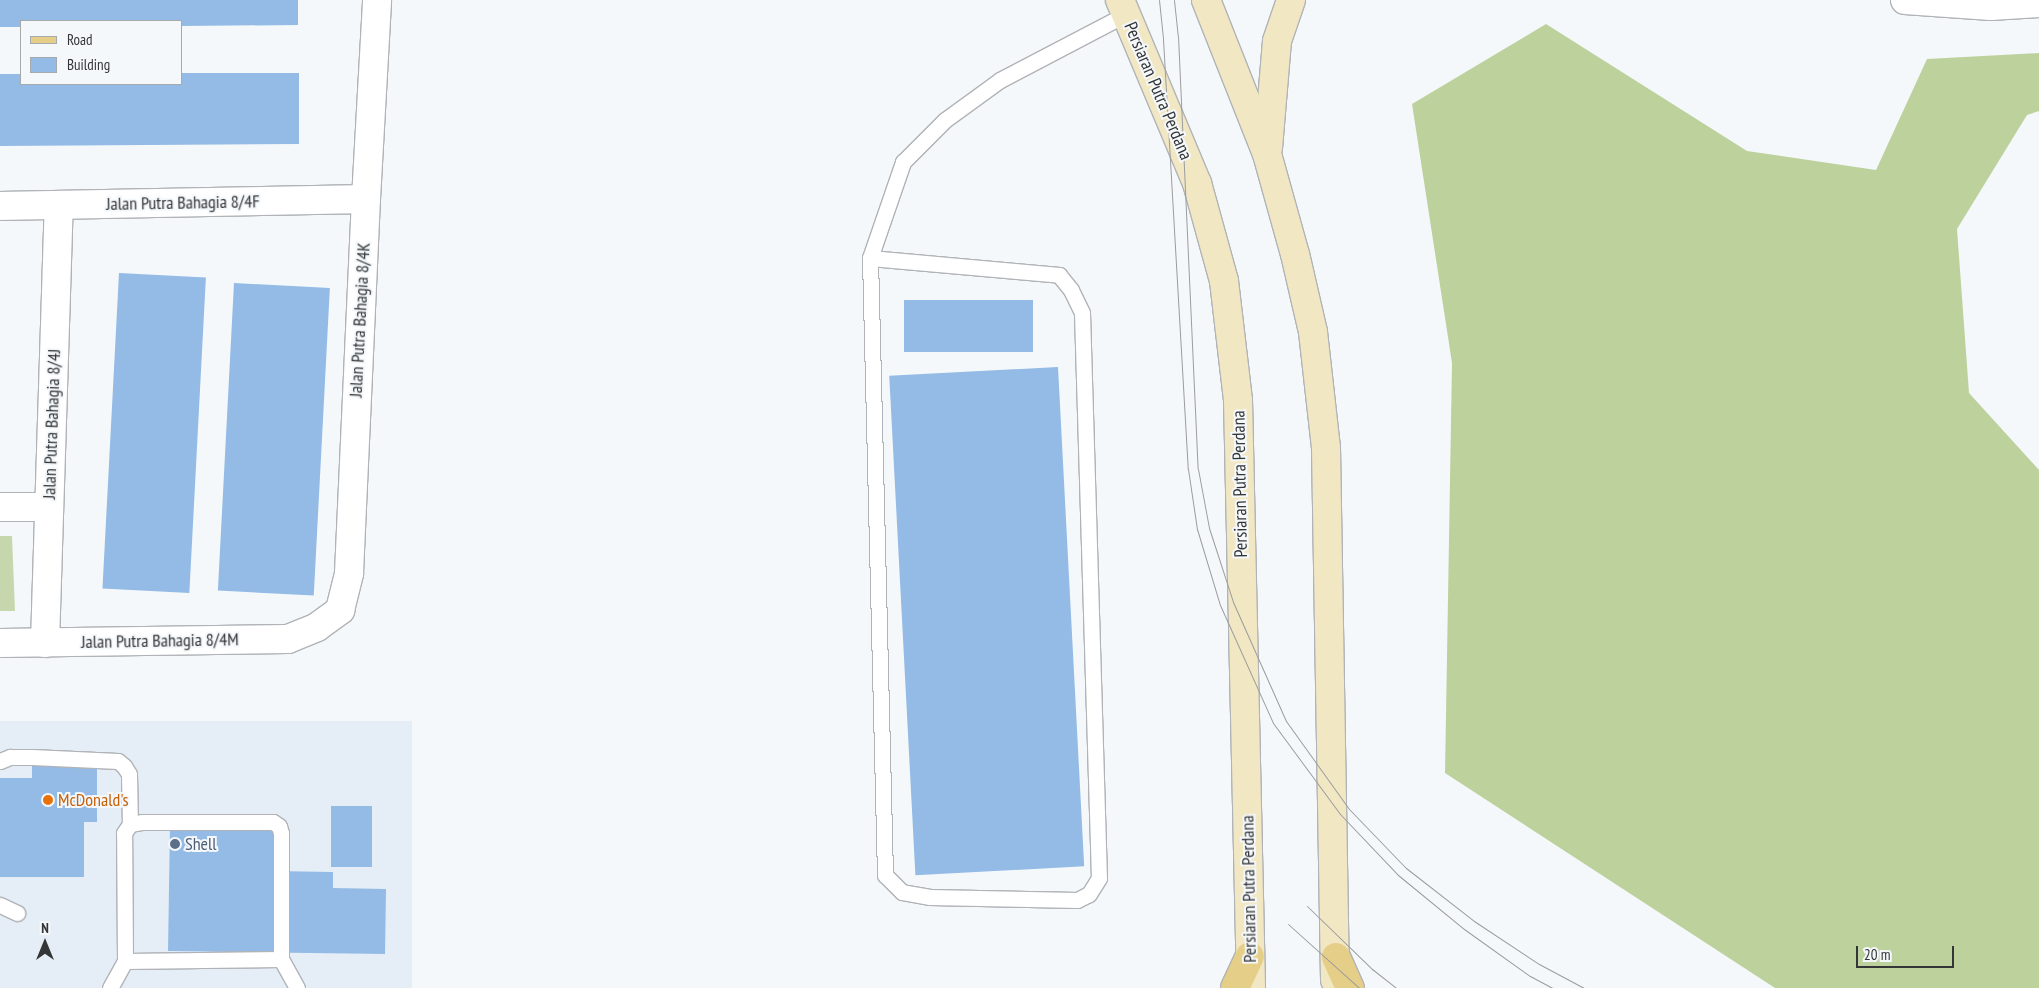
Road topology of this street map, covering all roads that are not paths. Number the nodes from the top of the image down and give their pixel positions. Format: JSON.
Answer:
{"nodes":[{"id":1,"x":377,"y":0,"type":"edge"},
{"id":2,"x":1206,"y":0,"type":"edge"},
{"id":3,"x":1291,"y":0,"type":"edge"},
{"id":4,"x":1905,"y":0,"type":"edge"},
{"id":5,"x":2039,"y":3,"type":"edge"},
{"id":6,"x":1123,"y":7,"type":"edge"},
{"id":7,"x":1267,"y":154,"type":"junction"},
{"id":8,"x":366,"y":199,"type":"junction"},
{"id":9,"x":0,"y":206,"type":"edge"},
{"id":10,"x":59,"y":206,"type":"junction"},
{"id":11,"x":870,"y":258,"type":"junction"},
{"id":12,"x":0,"y":507,"type":"edge"},
{"id":13,"x":49,"y":507,"type":"junction"},
{"id":14,"x":317,"y":627,"type":"joint"},
{"id":15,"x":0,"y":643,"type":"edge"},
{"id":16,"x":44,"y":643,"type":"junction"},
{"id":17,"x":0,"y":761,"type":"edge"},
{"id":18,"x":130,"y":824,"type":"junction"},
{"id":19,"x":0,"y":905,"type":"edge"},
{"id":20,"x":17,"y":913,"type":"dead end"},
{"id":21,"x":1250,"y":956,"type":"junction"},
{"id":22,"x":1336,"y":957,"type":"junction"},
{"id":23,"x":281,"y":959,"type":"junction"},
{"id":24,"x":125,"y":961,"type":"junction"},
{"id":25,"x":110,"y":988,"type":"edge"},
{"id":26,"x":297,"y":988,"type":"edge"},
{"id":27,"x":1235,"y":988,"type":"edge"},
{"id":28,"x":1251,"y":988,"type":"edge"},
{"id":29,"x":1335,"y":988,"type":"edge"},
{"id":30,"x":1350,"y":988,"type":"edge"}],
"edges":[{"from":1,"to":8,"type":"street","name":"Jalan Putra Bahagia 8/4K"},
{"from":2,"to":7,"type":"main road"},
{"from":3,"to":7,"type":"main road"},
{"from":4,"to":5,"type":"street"},
{"from":6,"to":11,"type":"lane"},
{"from":6,"to":21,"type":"main road","name":"Persiaran Putra Perdana"},
{"from":7,"to":22,"type":"main road"},
{"from":8,"to":10,"type":"street","name":"Jalan Putra Bahagia 8/4F"},
{"from":8,"to":14,"type":"street","name":"Jalan Putra Bahagia 8/4K"},
{"from":9,"to":10,"type":"street","name":"Jalan Putra Bahagia 8/4F"},
{"from":10,"to":13,"type":"street","name":"Jalan Putra Bahagia 8/4J"},
{"from":11,"to":11,"type":"lane"},
{"from":12,"to":13,"type":"street"},
{"from":13,"to":16,"type":"street","name":"Jalan Putra Bahagia 8/4J"},
{"from":14,"to":16,"type":"street","name":"Jalan Putra Bahagia 8/4M"},
{"from":15,"to":16,"type":"street","name":"Jalan Putra Bahagia 8/4M"},
{"from":17,"to":18,"type":"lane"},
{"from":18,"to":23,"type":"lane"},
{"from":18,"to":24,"type":"lane"},
{"from":19,"to":20,"type":"lane"},
{"from":21,"to":27,"type":"main road"},
{"from":21,"to":28,"type":"main road","name":"Persiaran Putra Perdana"},
{"from":22,"to":29,"type":"main road"},
{"from":22,"to":30,"type":"main road"},
{"from":23,"to":24,"type":"lane"},
{"from":23,"to":26,"type":"lane"},
{"from":24,"to":25,"type":"lane"}]}
